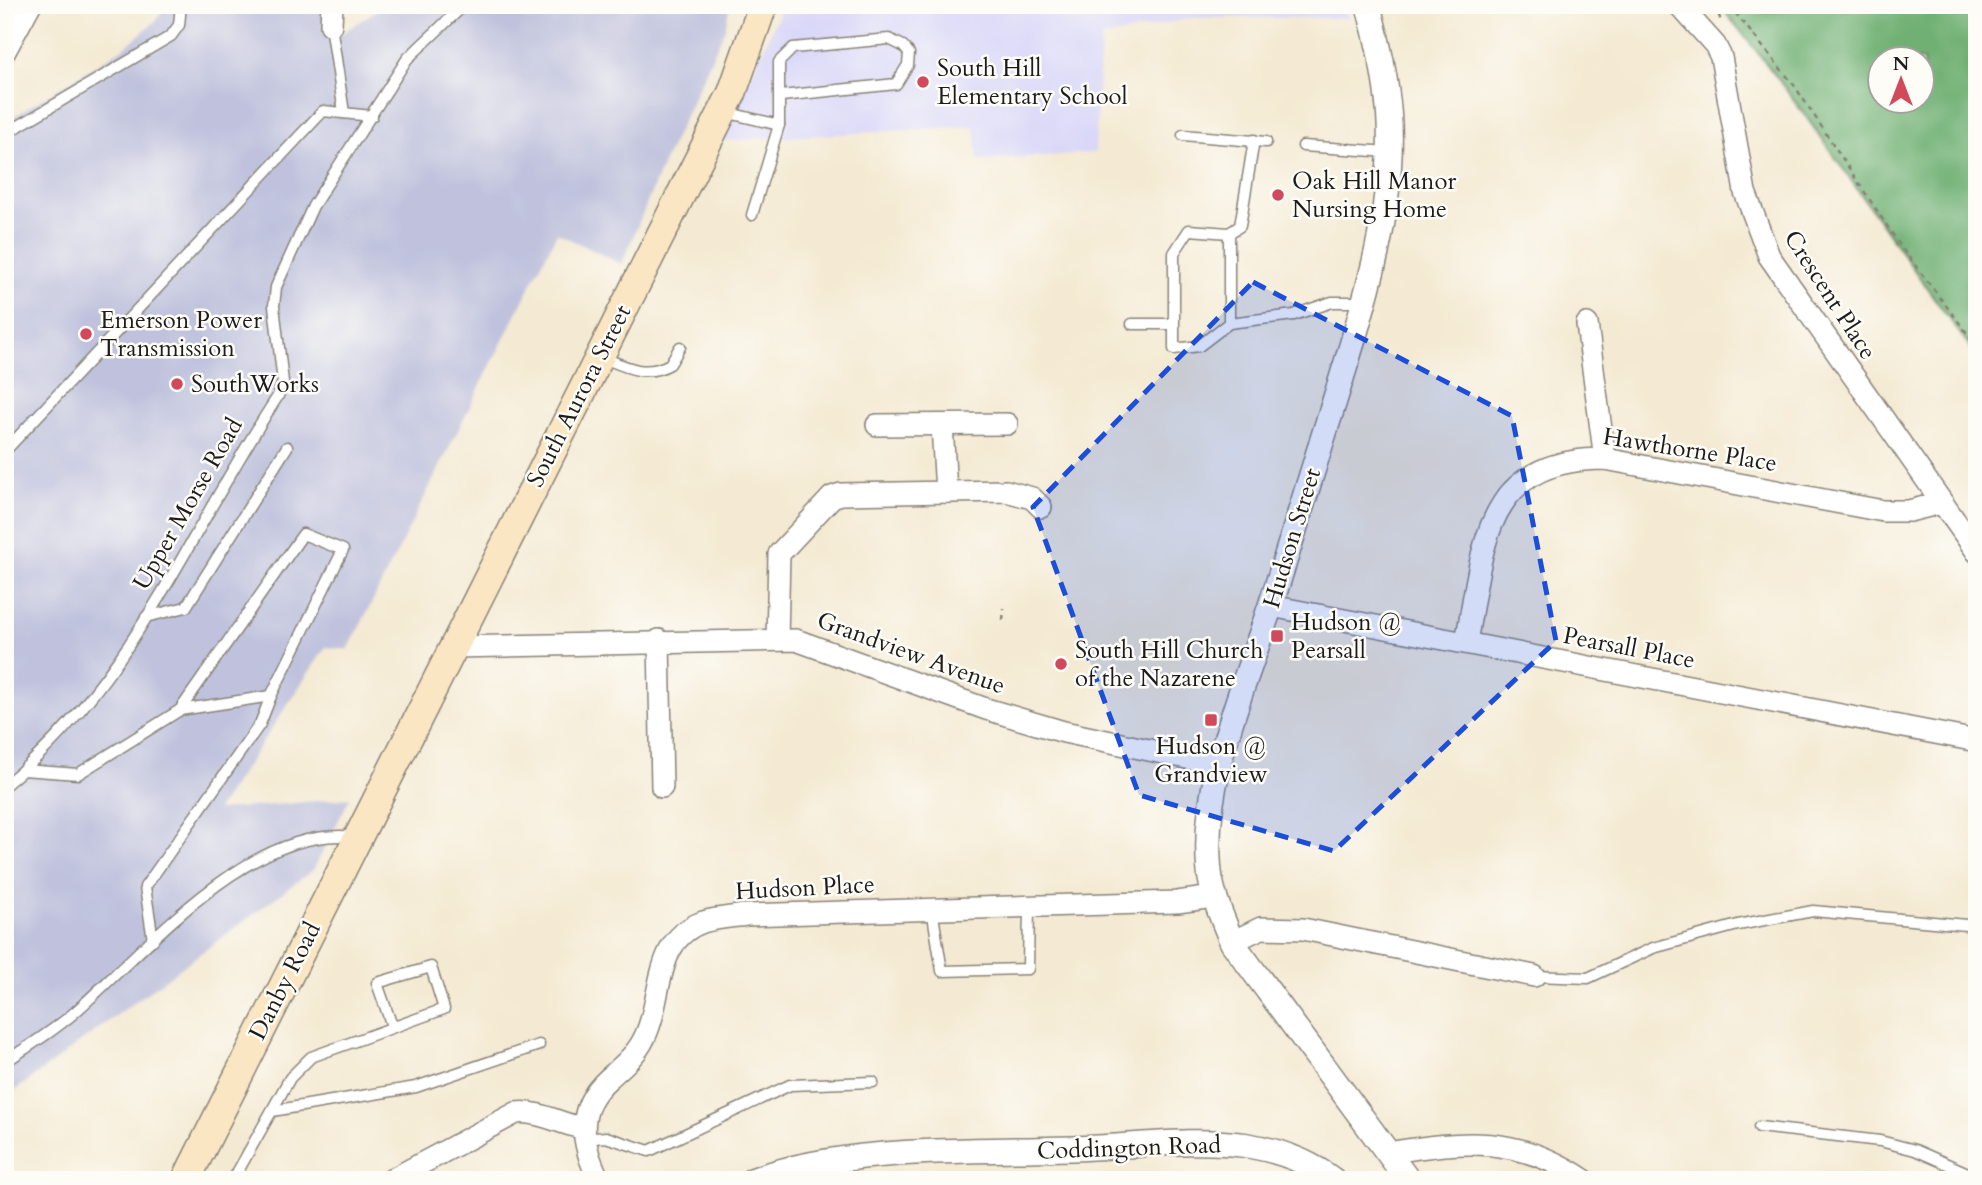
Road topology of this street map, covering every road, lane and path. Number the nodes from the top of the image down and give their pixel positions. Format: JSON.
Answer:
{"nodes":[{"id":1,"x":30,"y":5,"type":"edge"},
{"id":2,"x":181,"y":5,"type":"edge"},
{"id":3,"x":464,"y":5,"type":"edge"},
{"id":4,"x":763,"y":5,"type":"edge"},
{"id":5,"x":1368,"y":5,"type":"edge"},
{"id":6,"x":1679,"y":5,"type":"edge"},
{"id":7,"x":1729,"y":5,"type":"edge"},
{"id":8,"x":331,"y":15,"type":"edge"},
{"id":9,"x":5,"y":51,"type":"edge"},
{"id":10,"x":781,"y":96,"type":"junction"},
{"id":11,"x":723,"y":111,"type":"junction"},
{"id":12,"x":345,"y":113,"type":"junction"},
{"id":13,"x":372,"y":116,"type":"junction"},
{"id":14,"x":779,"y":125,"type":"junction"},
{"id":15,"x":5,"y":134,"type":"edge"},
{"id":16,"x":1183,"y":135,"type":"dead end"},
{"id":17,"x":1254,"y":140,"type":"junction"},
{"id":18,"x":1266,"y":142,"type":"dead end"},
{"id":19,"x":1303,"y":146,"type":"dead end"},
{"id":20,"x":1389,"y":152,"type":"junction"},
{"id":21,"x":752,"y":215,"type":"dead end"},
{"id":22,"x":1229,"y":233,"type":"junction"},
{"id":23,"x":1364,"y":302,"type":"junction"},
{"id":24,"x":1229,"y":323,"type":"junction"},
{"id":25,"x":1132,"y":324,"type":"dead end"},
{"id":26,"x":1173,"y":324,"type":"junction"},
{"id":27,"x":1587,"y":324,"type":"dead end"},
{"id":28,"x":1977,"y":346,"type":"edge"},
{"id":29,"x":680,"y":347,"type":"dead end"},
{"id":30,"x":600,"y":356,"type":"junction"},
{"id":31,"x":1007,"y":424,"type":"dead end"},
{"id":32,"x":877,"y":425,"type":"dead end"},
{"id":33,"x":942,"y":425,"type":"junction"},
{"id":34,"x":287,"y":447,"type":"dead end"},
{"id":35,"x":5,"y":451,"type":"edge"},
{"id":36,"x":1605,"y":459,"type":"junction"},
{"id":37,"x":946,"y":492,"type":"junction"},
{"id":38,"x":1941,"y":503,"type":"junction"},
{"id":39,"x":1041,"y":507,"type":"dead end"},
{"id":40,"x":1977,"y":552,"type":"edge"},
{"id":41,"x":1271,"y":606,"type":"junction"},
{"id":42,"x":1004,"y":608,"type":"dead end"},
{"id":43,"x":146,"y":617,"type":"junction"},
{"id":44,"x":1003,"y":620,"type":"dead end"},
{"id":45,"x":777,"y":639,"type":"junction"},
{"id":46,"x":659,"y":640,"type":"junction"},
{"id":47,"x":1466,"y":642,"type":"junction"},
{"id":48,"x":453,"y":647,"type":"junction"},
{"id":49,"x":271,"y":695,"type":"junction"},
{"id":50,"x":180,"y":710,"type":"junction"},
{"id":51,"x":1977,"y":741,"type":"edge"},
{"id":52,"x":1220,"y":765,"type":"junction"},
{"id":53,"x":23,"y":770,"type":"junction"},
{"id":54,"x":386,"y":783,"type":"joint"},
{"id":55,"x":5,"y":785,"type":"edge"},
{"id":56,"x":662,"y":787,"type":"dead end"},
{"id":57,"x":359,"y":837,"type":"junction"},
{"id":58,"x":1214,"y":897,"type":"junction"},
{"id":59,"x":1029,"y":906,"type":"junction"},
{"id":60,"x":932,"y":909,"type":"junction"},
{"id":61,"x":1977,"y":926,"type":"edge"},
{"id":62,"x":153,"y":940,"type":"junction"},
{"id":63,"x":1232,"y":942,"type":"junction"},
{"id":64,"x":1534,"y":976,"type":"joint"},
{"id":65,"x":391,"y":1026,"type":"junction"},
{"id":66,"x":539,"y":1045,"type":"dead end"},
{"id":67,"x":5,"y":1062,"type":"edge"},
{"id":68,"x":873,"y":1082,"type":"dead end"},
{"id":69,"x":272,"y":1111,"type":"junction"},
{"id":70,"x":1759,"y":1127,"type":"dead end"},
{"id":71,"x":582,"y":1134,"type":"junction"},
{"id":72,"x":1388,"y":1153,"type":"junction"},
{"id":73,"x":1977,"y":1177,"type":"edge"},
{"id":74,"x":186,"y":1180,"type":"edge"},
{"id":75,"x":233,"y":1180,"type":"edge"},
{"id":76,"x":391,"y":1180,"type":"edge"},
{"id":77,"x":599,"y":1180,"type":"edge"},
{"id":78,"x":752,"y":1180,"type":"edge"},
{"id":79,"x":1334,"y":1180,"type":"edge"},
{"id":80,"x":1409,"y":1180,"type":"edge"},
{"id":81,"x":1584,"y":1180,"type":"edge"}],
"edges":[{"from":1,"to":9,"type":"street"},
{"from":2,"to":15,"type":"lane"},
{"from":3,"to":13,"type":"lane","name":"Upper Morse Road"},
{"from":4,"to":11,"type":"main road","name":"South Aurora Street"},
{"from":5,"to":20,"type":"street","name":"Hudson Street"},
{"from":6,"to":38,"type":"street","name":"Crescent Place"},
{"from":7,"to":28,"type":"path"},
{"from":8,"to":12,"type":"lane"},
{"from":10,"to":10,"type":"lane"},
{"from":10,"to":14,"type":"lane"},
{"from":11,"to":14,"type":"lane"},
{"from":11,"to":30,"type":"main road","name":"South Aurora Street"},
{"from":12,"to":13,"type":"lane"},
{"from":12,"to":35,"type":"lane"},
{"from":13,"to":43,"type":"lane","name":"Upper Morse Road"},
{"from":14,"to":21,"type":"lane"},
{"from":16,"to":17,"type":"lane"},
{"from":17,"to":18,"type":"lane"},
{"from":17,"to":22,"type":"lane"},
{"from":19,"to":20,"type":"lane"},
{"from":20,"to":23,"type":"street","name":"Hudson Street"},
{"from":22,"to":24,"type":"lane"},
{"from":22,"to":26,"type":"lane"},
{"from":23,"to":24,"type":"lane"},
{"from":23,"to":41,"type":"street","name":"Hudson Street"},
{"from":24,"to":26,"type":"lane"},
{"from":25,"to":26,"type":"lane"},
{"from":27,"to":36,"type":"street"},
{"from":29,"to":30,"type":"lane"},
{"from":30,"to":48,"type":"main road","name":"South Aurora Street"},
{"from":31,"to":33,"type":"street"},
{"from":32,"to":33,"type":"street"},
{"from":33,"to":37,"type":"street"},
{"from":34,"to":43,"type":"lane"},
{"from":36,"to":38,"type":"street","name":"Hawthorne Place"},
{"from":36,"to":47,"type":"street","name":"Hawthorne Place"},
{"from":37,"to":39,"type":"street"},
{"from":37,"to":45,"type":"street"},
{"from":38,"to":40,"type":"street","name":"Crescent Place"},
{"from":41,"to":47,"type":"street","name":"Pearsall Place"},
{"from":41,"to":52,"type":"street","name":"Hudson Street"},
{"from":42,"to":44,"type":"path"},
{"from":43,"to":53,"type":"lane","name":"Upper Morse Road"},
{"from":45,"to":46,"type":"street","name":"Grandview Avenue"},
{"from":45,"to":52,"type":"street","name":"Grandview Avenue"},
{"from":46,"to":48,"type":"street","name":"Grandview Avenue"},
{"from":46,"to":56,"type":"street"},
{"from":47,"to":51,"type":"street","name":"Pearsall Place"},
{"from":48,"to":54,"type":"main road","name":"South Aurora Street"},
{"from":49,"to":50,"type":"lane"},
{"from":49,"to":50,"type":"lane"},
{"from":49,"to":62,"type":"lane"},
{"from":50,"to":53,"type":"lane"},
{"from":52,"to":58,"type":"street","name":"Hudson Street"},
{"from":53,"to":55,"type":"lane","name":"Upper Morse Road"},
{"from":54,"to":57,"type":"main road","name":"Danby Road"},
{"from":57,"to":62,"type":"lane"},
{"from":57,"to":74,"type":"main road","name":"Danby Road"},
{"from":58,"to":59,"type":"street","name":"Hudson Place"},
{"from":58,"to":63,"type":"street","name":"Hudson Street"},
{"from":59,"to":60,"type":"street","name":"Hudson Place"},
{"from":59,"to":60,"type":"lane"},
{"from":60,"to":71,"type":"street","name":"Hudson Place"},
{"from":61,"to":64,"type":"lane"},
{"from":62,"to":67,"type":"lane"},
{"from":63,"to":64,"type":"street"},
{"from":63,"to":72,"type":"street","name":"Hudson Street"},
{"from":65,"to":65,"type":"lane"},
{"from":65,"to":69,"type":"lane"},
{"from":66,"to":69,"type":"lane"},
{"from":68,"to":71,"type":"lane"},
{"from":69,"to":75,"type":"lane"},
{"from":70,"to":73,"type":"lane"},
{"from":71,"to":76,"type":"street"},
{"from":71,"to":77,"type":"street"},
{"from":72,"to":80,"type":"street","name":"Hudson Street"},
{"from":72,"to":81,"type":"street"},
{"from":78,"to":79,"type":"street","name":"Coddington Road"}]}
